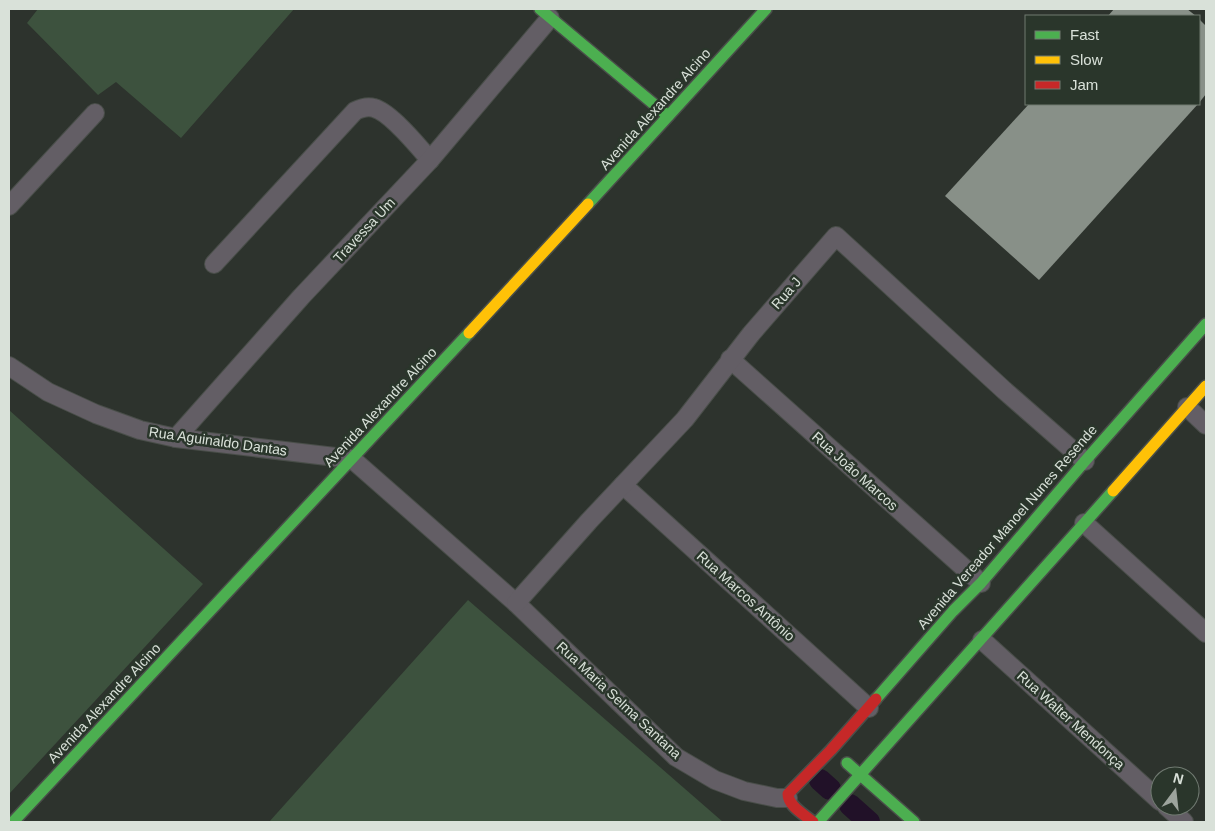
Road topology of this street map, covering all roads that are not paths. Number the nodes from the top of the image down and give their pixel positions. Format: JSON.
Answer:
{"nodes":[{"id":1,"x":766,"y":9,"type":"edge"},
{"id":2,"x":545,"y":13,"type":"edge"},
{"id":3,"x":95,"y":112,"type":"dead end"},
{"id":4,"x":668,"y":116,"type":"junction"},
{"id":5,"x":430,"y":160,"type":"junction"},
{"id":6,"x":9,"y":206,"type":"edge"},
{"id":7,"x":214,"y":264,"type":"dead end"},
{"id":8,"x":1206,"y":324,"type":"edge"},
{"id":9,"x":730,"y":359,"type":"junction"},
{"id":10,"x":9,"y":366,"type":"edge"},
{"id":11,"x":1206,"y":386,"type":"edge"},
{"id":12,"x":1187,"y":407,"type":"junction"},
{"id":13,"x":1206,"y":425,"type":"edge"},
{"id":14,"x":176,"y":438,"type":"junction"},
{"id":15,"x":352,"y":459,"type":"junction"},
{"id":16,"x":1085,"y":461,"type":"junction"},
{"id":17,"x":623,"y":485,"type":"junction"},
{"id":18,"x":1084,"y":524,"type":"junction"},
{"id":19,"x":981,"y":583,"type":"junction"},
{"id":20,"x":516,"y":603,"type":"junction"},
{"id":21,"x":1206,"y":633,"type":"edge"},
{"id":22,"x":982,"y":640,"type":"junction"},
{"id":23,"x":869,"y":708,"type":"junction"},
{"id":24,"x":832,"y":750,"type":"junction"},
{"id":25,"x":859,"y":775,"type":"junction"},
{"id":26,"x":1150,"y":792,"type":"edge"},
{"id":27,"x":788,"y":798,"type":"junction"},
{"id":28,"x":13,"y":822,"type":"edge"},
{"id":29,"x":812,"y":822,"type":"edge"},
{"id":30,"x":818,"y":822,"type":"edge"},
{"id":31,"x":914,"y":822,"type":"edge"}],
"edges":[{"from":1,"to":4,"type":"street","name":"Avenida Alexandre Alcino"},
{"from":2,"to":4,"type":"street"},
{"from":2,"to":5,"type":"street","name":"Travessa Um"},
{"from":3,"to":6,"type":"street"},
{"from":4,"to":15,"type":"street","name":"Avenida Alexandre Alcino"},
{"from":5,"to":7,"type":"street"},
{"from":5,"to":14,"type":"street","name":"Travessa Um"},
{"from":8,"to":16,"type":"street","name":"Avenida Vereador Manoel Nunes Resende"},
{"from":9,"to":16,"type":"street","name":"Rua J"},
{"from":9,"to":17,"type":"street","name":"Rua J"},
{"from":9,"to":19,"type":"street","name":"Rua João Marcos"},
{"from":10,"to":14,"type":"street","name":"Rua Aguinaldo Dantas"},
{"from":11,"to":12,"type":"street"},
{"from":12,"to":13,"type":"street"},
{"from":12,"to":18,"type":"street"},
{"from":14,"to":15,"type":"street","name":"Rua Aguinaldo Dantas"},
{"from":15,"to":20,"type":"street","name":"Rua Maria Selma Santana"},
{"from":15,"to":28,"type":"street","name":"Avenida Alexandre Alcino"},
{"from":16,"to":19,"type":"street","name":"Avenida Vereador Manoel Nunes Resende"},
{"from":17,"to":20,"type":"street","name":"Rua J"},
{"from":17,"to":23,"type":"street","name":"Rua Marcos Antônio"},
{"from":18,"to":21,"type":"street"},
{"from":18,"to":22,"type":"street"},
{"from":19,"to":23,"type":"street","name":"Avenida Vereador Manoel Nunes Resende"},
{"from":20,"to":27,"type":"street","name":"Rua Maria Selma Santana"},
{"from":22,"to":25,"type":"street"},
{"from":22,"to":26,"type":"street","name":"Rua Walter Mendonça"},
{"from":23,"to":24,"type":"street","name":"Avenida Vereador Manoel Nunes Resende"},
{"from":24,"to":25,"type":"street"},
{"from":24,"to":27,"type":"street","name":"Avenida Vereador Manoel Nunes Resende"},
{"from":25,"to":30,"type":"street"},
{"from":25,"to":31,"type":"street"},
{"from":27,"to":29,"type":"street"}]}
